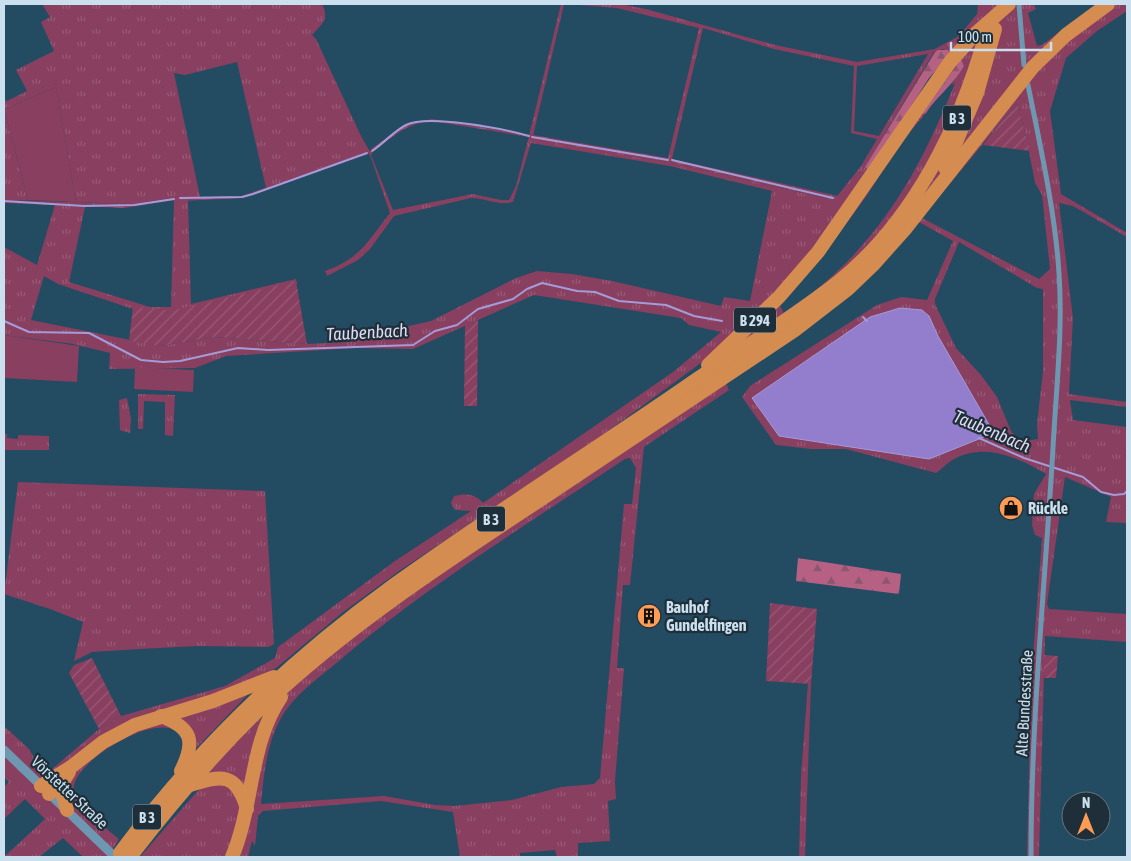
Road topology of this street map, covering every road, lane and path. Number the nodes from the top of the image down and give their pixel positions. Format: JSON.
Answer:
{"nodes":[{"id":1,"x":1005,"y":4,"type":"edge"},
{"id":2,"x":1108,"y":4,"type":"edge"},
{"id":3,"x":1029,"y":66,"type":"junction"},
{"id":4,"x":1023,"y":84,"type":"junction"},
{"id":5,"x":934,"y":191,"type":"junction"},
{"id":6,"x":688,"y":385,"type":"junction"},
{"id":7,"x":288,"y":676,"type":"junction"},
{"id":8,"x":161,"y":716,"type":"junction"},
{"id":9,"x":4,"y":750,"type":"edge"},
{"id":10,"x":71,"y":768,"type":"junction"},
{"id":11,"x":64,"y":780,"type":"junction"},
{"id":12,"x":176,"y":782,"type":"junction"},
{"id":13,"x":190,"y":785,"type":"junction"},
{"id":14,"x":45,"y":790,"type":"junction"},
{"id":15,"x":247,"y":808,"type":"junction"},
{"id":16,"x":67,"y":810,"type":"junction"},
{"id":17,"x":122,"y":856,"type":"edge"},
{"id":18,"x":232,"y":857,"type":"edge"},
{"id":19,"x":1031,"y":857,"type":"edge"}],
"edges":[{"from":1,"to":3,"type":"street"},
{"from":1,"to":6,"type":"highway","number":"B 294"},
{"from":2,"to":3,"type":"highway"},
{"from":3,"to":4,"type":"highway"},
{"from":4,"to":5,"type":"highway"},
{"from":4,"to":19,"type":"street","name":"Alte Bundesstraße"},
{"from":5,"to":6,"type":"highway","number":"B 3"},
{"from":5,"to":7,"type":"highway","number":"B 3"},
{"from":6,"to":7,"type":"highway","number":"B 3"},
{"from":7,"to":8,"type":"highway"},
{"from":7,"to":12,"type":"highway","number":"B 3"},
{"from":7,"to":13,"type":"highway","number":"B 3"},
{"from":7,"to":15,"type":"highway"},
{"from":8,"to":10,"type":"highway"},
{"from":8,"to":12,"type":"highway"},
{"from":9,"to":14,"type":"street","name":"Vörstetter Straße"},
{"from":10,"to":11,"type":"highway"},
{"from":10,"to":14,"type":"highway"},
{"from":11,"to":14,"type":"highway"},
{"from":11,"to":16,"type":"highway"},
{"from":12,"to":17,"type":"highway","number":"B 3"},
{"from":13,"to":15,"type":"highway"},
{"from":13,"to":17,"type":"highway","number":"B 3"},
{"from":14,"to":16,"type":"street","name":"Vörstetter Straße"},
{"from":15,"to":18,"type":"highway"},
{"from":16,"to":17,"type":"street","name":"Vörstetter Straße"}]}
